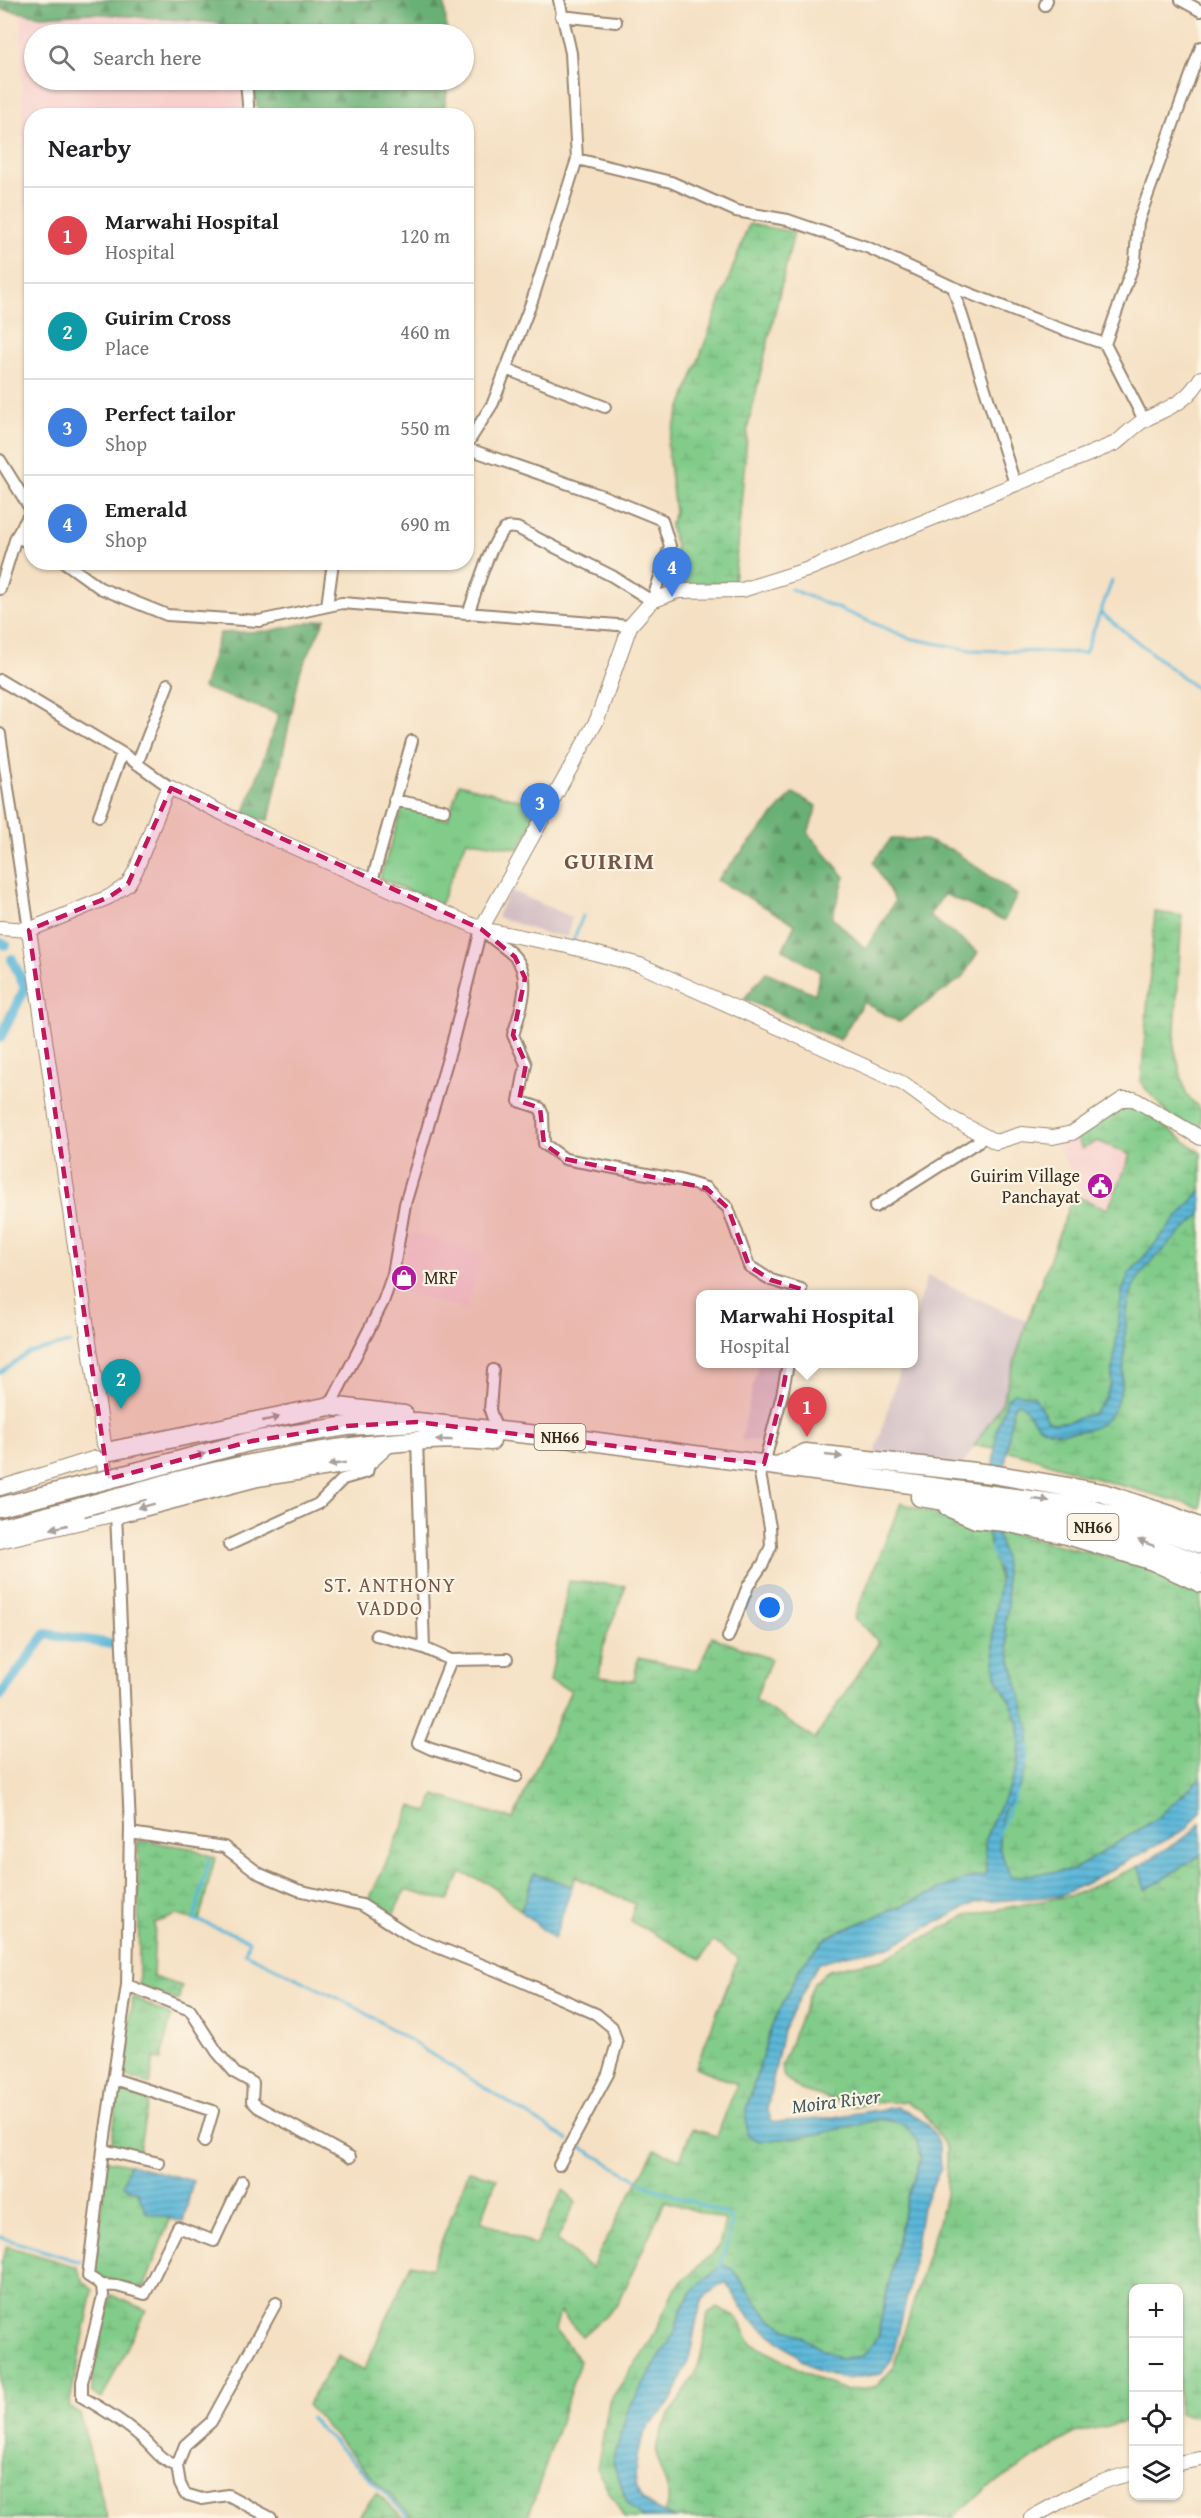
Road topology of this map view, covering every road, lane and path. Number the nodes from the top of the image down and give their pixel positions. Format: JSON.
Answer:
{"nodes":[{"id":1,"x":559,"y":0,"type":"edge"},
{"id":2,"x":1181,"y":0,"type":"edge"},
{"id":3,"x":1201,"y":11,"type":"edge"},
{"id":4,"x":561,"y":16,"type":"junction"},
{"id":5,"x":616,"y":22,"type":"dead end"},
{"id":6,"x":1201,"y":47,"type":"edge"},
{"id":7,"x":247,"y":90,"type":"edge"},
{"id":8,"x":248,"y":108,"type":"edge"},
{"id":9,"x":577,"y":159,"type":"junction"},
{"id":10,"x":953,"y":286,"type":"junction"},
{"id":11,"x":1105,"y":344,"type":"junction"},
{"id":12,"x":506,"y":369,"type":"junction"},
{"id":13,"x":1201,"y":378,"type":"edge"},
{"id":14,"x":605,"y":407,"type":"dead end"},
{"id":15,"x":1144,"y":420,"type":"junction"},
{"id":16,"x":474,"y":434,"type":"edge"},
{"id":17,"x":474,"y":450,"type":"edge"},
{"id":18,"x":0,"y":460,"type":"edge"},
{"id":19,"x":1015,"y":484,"type":"junction"},
{"id":20,"x":24,"y":499,"type":"edge"},
{"id":21,"x":24,"y":523,"type":"edge"},
{"id":22,"x":16,"y":537,"type":"junction"},
{"id":23,"x":24,"y":540,"type":"edge"},
{"id":24,"x":75,"y":570,"type":"edge"},
{"id":25,"x":332,"y":570,"type":"edge"},
{"id":26,"x":0,"y":589,"type":"edge"},
{"id":27,"x":652,"y":601,"type":"junction"},
{"id":28,"x":327,"y":606,"type":"junction"},
{"id":29,"x":468,"y":614,"type":"junction"},
{"id":30,"x":630,"y":626,"type":"junction"},
{"id":31,"x":0,"y":680,"type":"edge"},
{"id":32,"x":168,"y":684,"type":"dead end"},
{"id":33,"x":0,"y":735,"type":"edge"},
{"id":34,"x":412,"y":741,"type":"dead end"},
{"id":35,"x":122,"y":753,"type":"junction"},
{"id":36,"x":137,"y":764,"type":"junction"},
{"id":37,"x":171,"y":788,"type":"junction"},
{"id":38,"x":394,"y":800,"type":"junction"},
{"id":39,"x":444,"y":810,"type":"dead end"},
{"id":40,"x":99,"y":816,"type":"dead end"},
{"id":41,"x":372,"y":881,"type":"junction"},
{"id":42,"x":0,"y":928,"type":"edge"},
{"id":43,"x":481,"y":929,"type":"junction"},
{"id":44,"x":29,"y":930,"type":"junction"},
{"id":45,"x":985,"y":1137,"type":"junction"},
{"id":46,"x":1201,"y":1138,"type":"edge"},
{"id":47,"x":875,"y":1207,"type":"dead end"},
{"id":48,"x":801,"y":1290,"type":"edge"},
{"id":49,"x":787,"y":1368,"type":"edge"},
{"id":50,"x":493,"y":1370,"type":"dead end"},
{"id":51,"x":330,"y":1406,"type":"junction"},
{"id":52,"x":417,"y":1431,"type":"junction"},
{"id":53,"x":497,"y":1431,"type":"junction"},
{"id":54,"x":388,"y":1443,"type":"junction"},
{"id":55,"x":103,"y":1454,"type":"junction"},
{"id":56,"x":371,"y":1458,"type":"junction"},
{"id":57,"x":768,"y":1468,"type":"junction"},
{"id":58,"x":0,"y":1488,"type":"edge"},
{"id":59,"x":925,"y":1497,"type":"junction"},
{"id":60,"x":0,"y":1508,"type":"edge"},
{"id":61,"x":116,"y":1514,"type":"junction"},
{"id":62,"x":0,"y":1528,"type":"edge"},
{"id":63,"x":1201,"y":1528,"type":"edge"},
{"id":64,"x":0,"y":1541,"type":"edge"},
{"id":65,"x":1201,"y":1544,"type":"edge"},
{"id":66,"x":229,"y":1545,"type":"dead end"},
{"id":67,"x":1201,"y":1564,"type":"edge"},
{"id":68,"x":1201,"y":1583,"type":"edge"},
{"id":69,"x":376,"y":1635,"type":"dead end"},
{"id":70,"x":728,"y":1637,"type":"dead end"},
{"id":71,"x":424,"y":1648,"type":"junction"},
{"id":72,"x":507,"y":1659,"type":"dead end"},
{"id":73,"x":451,"y":1660,"type":"junction"},
{"id":74,"x":517,"y":1776,"type":"dead end"},
{"id":75,"x":130,"y":1833,"type":"junction"},
{"id":76,"x":128,"y":1985,"type":"junction"},
{"id":77,"x":114,"y":2079,"type":"junction"},
{"id":78,"x":204,"y":2142,"type":"dead end"},
{"id":79,"x":103,"y":2150,"type":"junction"},
{"id":80,"x":350,"y":2157,"type":"dead end"},
{"id":81,"x":159,"y":2163,"type":"dead end"},
{"id":82,"x":559,"y":2165,"type":"dead end"},
{"id":83,"x":242,"y":2181,"type":"dead end"},
{"id":84,"x":102,"y":2285,"type":"junction"},
{"id":85,"x":276,"y":2303,"type":"dead end"},
{"id":86,"x":1201,"y":2459,"type":"edge"},
{"id":87,"x":1183,"y":2462,"type":"edge"},
{"id":88,"x":177,"y":2466,"type":"junction"},
{"id":89,"x":1129,"y":2474,"type":"edge"},
{"id":90,"x":271,"y":2518,"type":"edge"},
{"id":91,"x":1031,"y":2518,"type":"edge"}],
"edges":[{"from":1,"to":4,"type":"street"},
{"from":2,"to":3,"type":"street"},
{"from":4,"to":5,"type":"street"},
{"from":4,"to":9,"type":"street"},
{"from":6,"to":11,"type":"street"},
{"from":7,"to":8,"type":"street"},
{"from":9,"to":10,"type":"street"},
{"from":9,"to":12,"type":"street"},
{"from":10,"to":11,"type":"street"},
{"from":10,"to":19,"type":"street"},
{"from":11,"to":15,"type":"street"},
{"from":12,"to":14,"type":"street"},
{"from":12,"to":16,"type":"street"},
{"from":13,"to":15,"type":"street"},
{"from":15,"to":19,"type":"street"},
{"from":17,"to":27,"type":"street"},
{"from":18,"to":20,"type":"street"},
{"from":19,"to":27,"type":"street"},
{"from":21,"to":22,"type":"street"},
{"from":22,"to":23,"type":"street"},
{"from":22,"to":26,"type":"street"},
{"from":24,"to":28,"type":"street"},
{"from":25,"to":28,"type":"street"},
{"from":27,"to":29,"type":"street"},
{"from":27,"to":30,"type":"street"},
{"from":28,"to":29,"type":"street"},
{"from":29,"to":30,"type":"street"},
{"from":30,"to":43,"type":"street"},
{"from":31,"to":35,"type":"street"},
{"from":32,"to":36,"type":"street"},
{"from":33,"to":44,"type":"street"},
{"from":34,"to":38,"type":"street"},
{"from":35,"to":36,"type":"street"},
{"from":35,"to":40,"type":"street"},
{"from":36,"to":37,"type":"street"},
{"from":37,"to":41,"type":"street"},
{"from":37,"to":44,"type":"street"},
{"from":38,"to":39,"type":"street"},
{"from":38,"to":41,"type":"street"},
{"from":41,"to":43,"type":"street"},
{"from":42,"to":44,"type":"street"},
{"from":43,"to":45,"type":"street"},
{"from":43,"to":48,"type":"street"},
{"from":43,"to":51,"type":"street"},
{"from":44,"to":55,"type":"street"},
{"from":45,"to":46,"type":"street"},
{"from":45,"to":47,"type":"street"},
{"from":49,"to":57,"type":"street"},
{"from":50,"to":53,"type":"street"},
{"from":51,"to":52,"type":"highway"},
{"from":55,"to":51,"type":"highway","one_way":true},
{"from":52,"to":53,"type":"highway","number":"NH66"},
{"from":52,"to":54,"type":"highway","number":"NH66"},
{"from":57,"to":52,"type":"highway","number":"NH66","one_way":true},
{"from":60,"to":52,"type":"highway","number":"NH66","one_way":true,"bridge":true},
{"from":52,"to":71,"type":"street"},
{"from":53,"to":57,"type":"highway","number":"NH66"},
{"from":54,"to":56,"type":"highway"},
{"from":54,"to":62,"type":"highway","number":"NH66","bridge":true},
{"from":55,"to":58,"type":"street"},
{"from":55,"to":61,"type":"street"},
{"from":56,"to":61,"type":"highway","one_way":true},
{"from":56,"to":66,"type":"street"},
{"from":57,"to":59,"type":"highway","number":"NH66"},
{"from":57,"to":63,"type":"highway","one_way":true},
{"from":57,"to":65,"type":"highway","number":"NH66","one_way":true},
{"from":57,"to":70,"type":"street"},
{"from":67,"to":59,"type":"highway","number":"NH66","one_way":true},
{"from":59,"to":68,"type":"highway"},
{"from":61,"to":64,"type":"street","one_way":true},
{"from":61,"to":75,"type":"street"},
{"from":69,"to":71,"type":"street"},
{"from":71,"to":73,"type":"street"},
{"from":72,"to":73,"type":"street"},
{"from":73,"to":74,"type":"street"},
{"from":75,"to":76,"type":"street"},
{"from":75,"to":82,"type":"street"},
{"from":76,"to":77,"type":"street"},
{"from":76,"to":80,"type":"street"},
{"from":77,"to":78,"type":"street"},
{"from":77,"to":79,"type":"street"},
{"from":79,"to":81,"type":"street"},
{"from":79,"to":84,"type":"street"},
{"from":83,"to":84,"type":"street"},
{"from":84,"to":88,"type":"street"},
{"from":85,"to":88,"type":"street"},
{"from":86,"to":87,"type":"street"},
{"from":88,"to":90,"type":"street"},
{"from":89,"to":91,"type":"street"}]}
